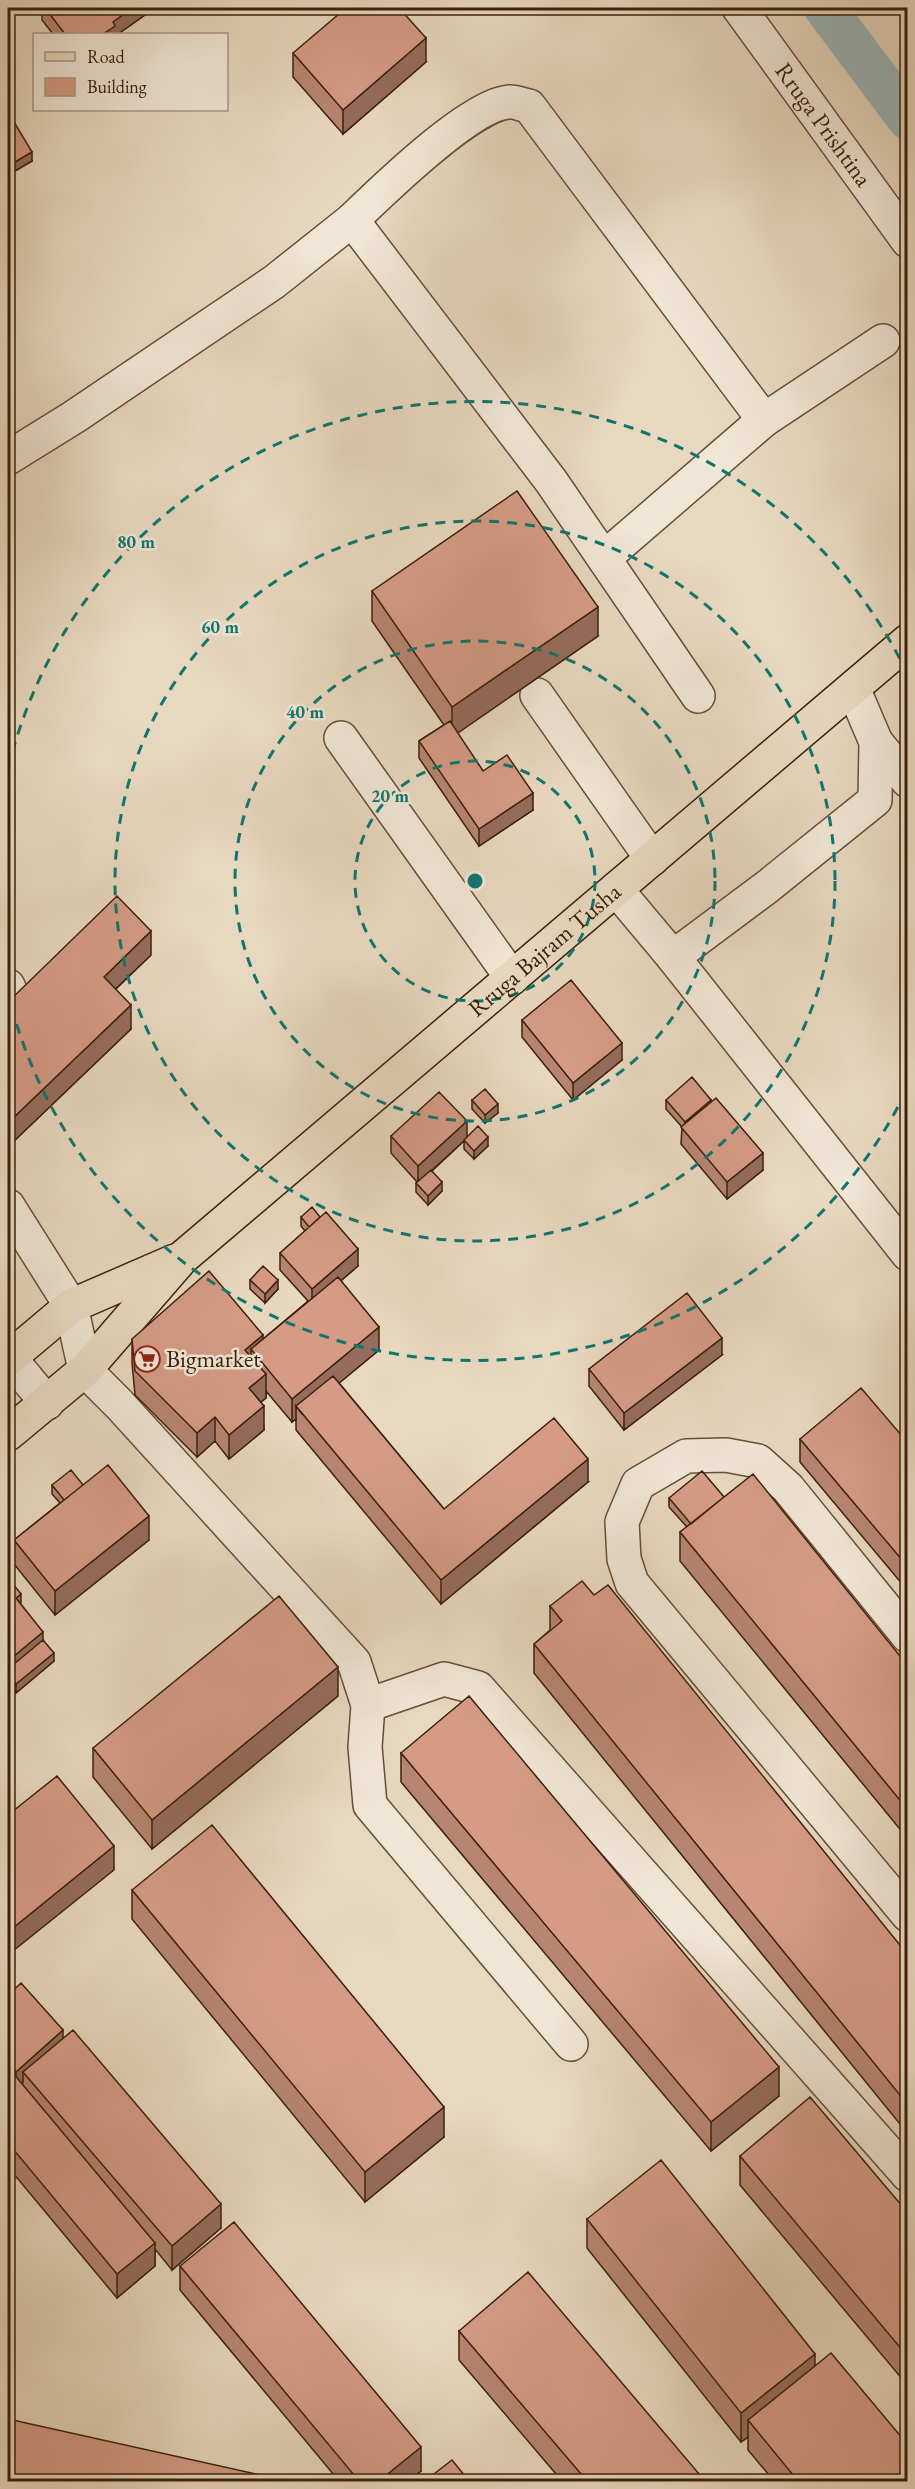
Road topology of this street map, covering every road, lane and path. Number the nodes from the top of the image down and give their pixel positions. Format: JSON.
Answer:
{"nodes":[{"id":1,"x":739,"y":8,"type":"edge"},
{"id":2,"x":352,"y":220,"type":"junction"},
{"id":3,"x":908,"y":241,"type":"edge"},
{"id":4,"x":883,"y":341,"type":"dead end"},
{"id":5,"x":764,"y":420,"type":"junction"},
{"id":6,"x":8,"y":458,"type":"edge"},
{"id":7,"x":604,"y":558,"type":"junction"},
{"id":8,"x":908,"y":641,"type":"edge"},
{"id":9,"x":853,"y":688,"type":"junction"},
{"id":10,"x":537,"y":695,"type":"dead end"},
{"id":11,"x":698,"y":696,"type":"dead end"},
{"id":12,"x":341,"y":738,"type":"dead end"},
{"id":13,"x":876,"y":742,"type":"junction"},
{"id":14,"x":908,"y":781,"type":"edge"},
{"id":15,"x":652,"y":859,"type":"junction"},
{"id":16,"x":616,"y":889,"type":"junction"},
{"id":17,"x":673,"y":957,"type":"junction"},
{"id":18,"x":512,"y":978,"type":"junction"},
{"id":19,"x":8,"y":986,"type":"edge"},
{"id":20,"x":8,"y":999,"type":"edge"},
{"id":21,"x":8,"y":1206,"type":"edge"},
{"id":22,"x":908,"y":1254,"type":"edge"},
{"id":23,"x":182,"y":1258,"type":"junction"},
{"id":24,"x":71,"y":1306,"type":"junction"},
{"id":25,"x":8,"y":1356,"type":"edge"},
{"id":26,"x":85,"y":1370,"type":"junction"},
{"id":27,"x":47,"y":1403,"type":"junction"},
{"id":28,"x":8,"y":1434,"type":"edge"},
{"id":29,"x":908,"y":1636,"type":"edge"},
{"id":30,"x":368,"y":1705,"type":"junction"},
{"id":31,"x":908,"y":1915,"type":"edge"},
{"id":32,"x":571,"y":2044,"type":"dead end"},
{"id":33,"x":908,"y":2175,"type":"edge"}],
"edges":[{"from":1,"to":3,"type":"street","name":"Rruga Prishtina"},
{"from":2,"to":5,"type":"street"},
{"from":2,"to":6,"type":"street"},
{"from":2,"to":7,"type":"street"},
{"from":4,"to":5,"type":"street"},
{"from":5,"to":7,"type":"street"},
{"from":7,"to":11,"type":"street"},
{"from":8,"to":9,"type":"main road","name":"Rruga Bajram Tusha"},
{"from":9,"to":13,"type":"street"},
{"from":9,"to":15,"type":"main road","name":"Rruga Bajram Tusha"},
{"from":10,"to":15,"type":"street"},
{"from":12,"to":18,"type":"street"},
{"from":13,"to":14,"type":"street"},
{"from":13,"to":17,"type":"street"},
{"from":15,"to":16,"type":"main road","name":"Rruga Bajram Tusha"},
{"from":16,"to":17,"type":"street"},
{"from":16,"to":18,"type":"main road","name":"Rruga Bajram Tusha"},
{"from":17,"to":22,"type":"street"},
{"from":18,"to":23,"type":"main road","name":"Rruga Bajram Tusha"},
{"from":19,"to":20,"type":"street"},
{"from":21,"to":24,"type":"street"},
{"from":23,"to":24,"type":"main road","name":"Rruga Bajram Tusha"},
{"from":23,"to":26,"type":"main road","name":"Rruga Bajram Tusha"},
{"from":24,"to":25,"type":"main road","name":"Rruga Bajram Tusha"},
{"from":24,"to":26,"type":"street"},
{"from":25,"to":27,"type":"street"},
{"from":26,"to":27,"type":"main road","name":"Rruga Bajram Tusha"},
{"from":26,"to":30,"type":"street"},
{"from":27,"to":28,"type":"main road","name":"Rruga Bajram Tusha"},
{"from":29,"to":31,"type":"street"},
{"from":30,"to":32,"type":"street"},
{"from":30,"to":33,"type":"street"}]}
